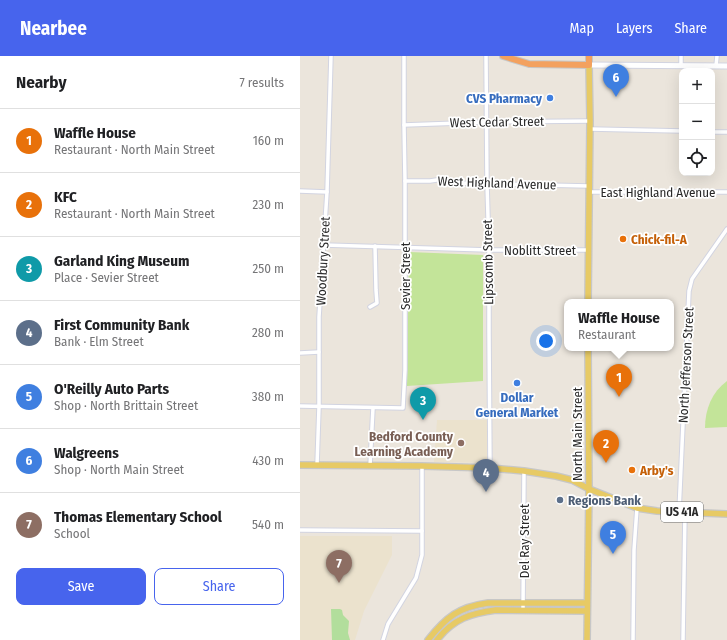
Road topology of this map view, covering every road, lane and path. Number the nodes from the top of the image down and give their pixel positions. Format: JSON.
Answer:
{"nodes":[{"id":1,"x":331,"y":56,"type":"edge"},
{"id":2,"x":404,"y":56,"type":"edge"},
{"id":3,"x":486,"y":56,"type":"edge"},
{"id":4,"x":503,"y":56,"type":"edge"},
{"id":5,"x":589,"y":56,"type":"edge"},
{"id":6,"x":681,"y":56,"type":"edge"},
{"id":7,"x":717,"y":56,"type":"edge"},
{"id":8,"x":589,"y":65,"type":"junction"},
{"id":9,"x":681,"y":65,"type":"junction"},
{"id":10,"x":716,"y":66,"type":"junction"},
{"id":11,"x":727,"y":66,"type":"edge"},
{"id":12,"x":590,"y":121,"type":"junction"},
{"id":13,"x":487,"y":122,"type":"junction"},
{"id":14,"x":404,"y":125,"type":"junction"},
{"id":15,"x":590,"y":129,"type":"junction"},
{"id":16,"x":679,"y":131,"type":"edge"},
{"id":17,"x":715,"y":132,"type":"edge"},
{"id":18,"x":727,"y":132,"type":"edge"},
{"id":19,"x":406,"y":181,"type":"junction"},
{"id":20,"x":487,"y":184,"type":"junction"},
{"id":21,"x":590,"y":189,"type":"junction"},
{"id":22,"x":300,"y":191,"type":"edge"},
{"id":23,"x":327,"y":192,"type":"junction"},
{"id":24,"x":727,"y":192,"type":"edge"},
{"id":25,"x":727,"y":230,"type":"edge"},
{"id":26,"x":324,"y":245,"type":"junction"},
{"id":27,"x":375,"y":246,"type":"junction"},
{"id":28,"x":405,"y":247,"type":"junction"},
{"id":29,"x":489,"y":250,"type":"junction"},
{"id":30,"x":588,"y":250,"type":"junction"},
{"id":31,"x":588,"y":299,"type":"edge"},
{"id":32,"x":370,"y":307,"type":"dead end"},
{"id":33,"x":588,"y":351,"type":"edge"},
{"id":34,"x":319,"y":352,"type":"junction"},
{"id":35,"x":300,"y":353,"type":"edge"},
{"id":36,"x":300,"y":406,"type":"edge"},
{"id":37,"x":319,"y":407,"type":"junction"},
{"id":38,"x":373,"y":408,"type":"junction"},
{"id":39,"x":300,"y":465,"type":"edge"},
{"id":40,"x":317,"y":465,"type":"junction"},
{"id":41,"x":370,"y":466,"type":"junction"},
{"id":42,"x":422,"y":466,"type":"junction"},
{"id":43,"x":490,"y":468,"type":"junction"},
{"id":44,"x":524,"y":471,"type":"junction"},
{"id":45,"x":589,"y":489,"type":"junction"},
{"id":46,"x":637,"y":508,"type":"junction"},
{"id":47,"x":682,"y":512,"type":"junction"},
{"id":48,"x":727,"y":514,"type":"edge"},
{"id":49,"x":300,"y":530,"type":"edge"},
{"id":50,"x":422,"y":531,"type":"junction"},
{"id":51,"x":524,"y":602,"type":"junction"},
{"id":52,"x":587,"y":603,"type":"junction"},
{"id":53,"x":523,"y":611,"type":"junction"},
{"id":54,"x":587,"y":611,"type":"junction"},
{"id":55,"x":383,"y":640,"type":"edge"},
{"id":56,"x":428,"y":640,"type":"edge"},
{"id":57,"x":437,"y":640,"type":"edge"},
{"id":58,"x":587,"y":640,"type":"edge"},
{"id":59,"x":633,"y":640,"type":"edge"},
{"id":60,"x":683,"y":640,"type":"edge"}],
"edges":[{"from":1,"to":23,"type":"street","name":"Woodbury Street"},
{"from":2,"to":14,"type":"street","name":"Sevier Street"},
{"from":3,"to":13,"type":"street","name":"Lipscomb Street"},
{"from":4,"to":8,"type":"highway"},
{"from":5,"to":8,"type":"highway"},
{"from":6,"to":9,"type":"street"},
{"from":7,"to":10,"type":"street"},
{"from":8,"to":9,"type":"street"},
{"from":8,"to":12,"type":"main road"},
{"from":9,"to":10,"type":"street"},
{"from":10,"to":11,"type":"street"},
{"from":12,"to":13,"type":"street","name":"West Cedar Street"},
{"from":12,"to":15,"type":"main road"},
{"from":13,"to":14,"type":"street","name":"West Cedar Street"},
{"from":13,"to":20,"type":"street","name":"Lipscomb Street"},
{"from":14,"to":19,"type":"street","name":"Sevier Street"},
{"from":15,"to":16,"type":"street"},
{"from":15,"to":21,"type":"main road"},
{"from":17,"to":18,"type":"street"},
{"from":19,"to":20,"type":"street","name":"West Highland Avenue"},
{"from":19,"to":28,"type":"street","name":"Sevier Street"},
{"from":20,"to":21,"type":"street","name":"West Highland Avenue"},
{"from":20,"to":29,"type":"street","name":"Lipscomb Street"},
{"from":21,"to":24,"type":"street","name":"East Highland Avenue"},
{"from":21,"to":30,"type":"main road"},
{"from":22,"to":23,"type":"street"},
{"from":23,"to":26,"type":"street","name":"Woodbury Street"},
{"from":25,"to":47,"type":"street","name":"North Jefferson Street"},
{"from":26,"to":27,"type":"street","name":"Noblitt Street"},
{"from":26,"to":34,"type":"street","name":"Woodbury Street"},
{"from":27,"to":28,"type":"street","name":"Noblitt Street"},
{"from":27,"to":32,"type":"street"},
{"from":28,"to":29,"type":"street","name":"Noblitt Street"},
{"from":28,"to":38,"type":"street","name":"Sevier Street"},
{"from":29,"to":30,"type":"street","name":"Noblitt Street"},
{"from":29,"to":43,"type":"street","name":"Lipscomb Street"},
{"from":30,"to":31,"type":"main road"},
{"from":33,"to":45,"type":"main road","name":"North Main Street"},
{"from":34,"to":35,"type":"street"},
{"from":34,"to":37,"type":"street","name":"Woodbury Street"},
{"from":36,"to":37,"type":"street"},
{"from":37,"to":38,"type":"street"},
{"from":37,"to":40,"type":"street","name":"Woodbury Street"},
{"from":38,"to":41,"type":"street"},
{"from":39,"to":40,"type":"main road","number":"US 41A"},
{"from":40,"to":41,"type":"main road","number":"US 41A"},
{"from":41,"to":42,"type":"main road","number":"US 41A"},
{"from":42,"to":43,"type":"main road","number":"US 41A"},
{"from":42,"to":50,"type":"street"},
{"from":43,"to":44,"type":"main road","number":"US 41A"},
{"from":44,"to":45,"type":"main road","number":"US 41A"},
{"from":44,"to":51,"type":"street","name":"Del Ray Street"},
{"from":45,"to":46,"type":"main road","number":"US 41A"},
{"from":45,"to":52,"type":"main road","name":"North Main Street"},
{"from":46,"to":47,"type":"main road","number":"US 41A"},
{"from":46,"to":59,"type":"street"},
{"from":47,"to":48,"type":"main road","number":"US 41A"},
{"from":47,"to":60,"type":"street","name":"North Jefferson Street"},
{"from":49,"to":50,"type":"street"},
{"from":50,"to":55,"type":"street"},
{"from":51,"to":52,"type":"main road"},
{"from":51,"to":53,"type":"street","name":"Del Ray Street"},
{"from":51,"to":56,"type":"main road"},
{"from":52,"to":54,"type":"main road","name":"North Main Street"},
{"from":53,"to":54,"type":"main road"},
{"from":53,"to":57,"type":"main road"},
{"from":54,"to":58,"type":"main road","name":"North Main Street"}]}
